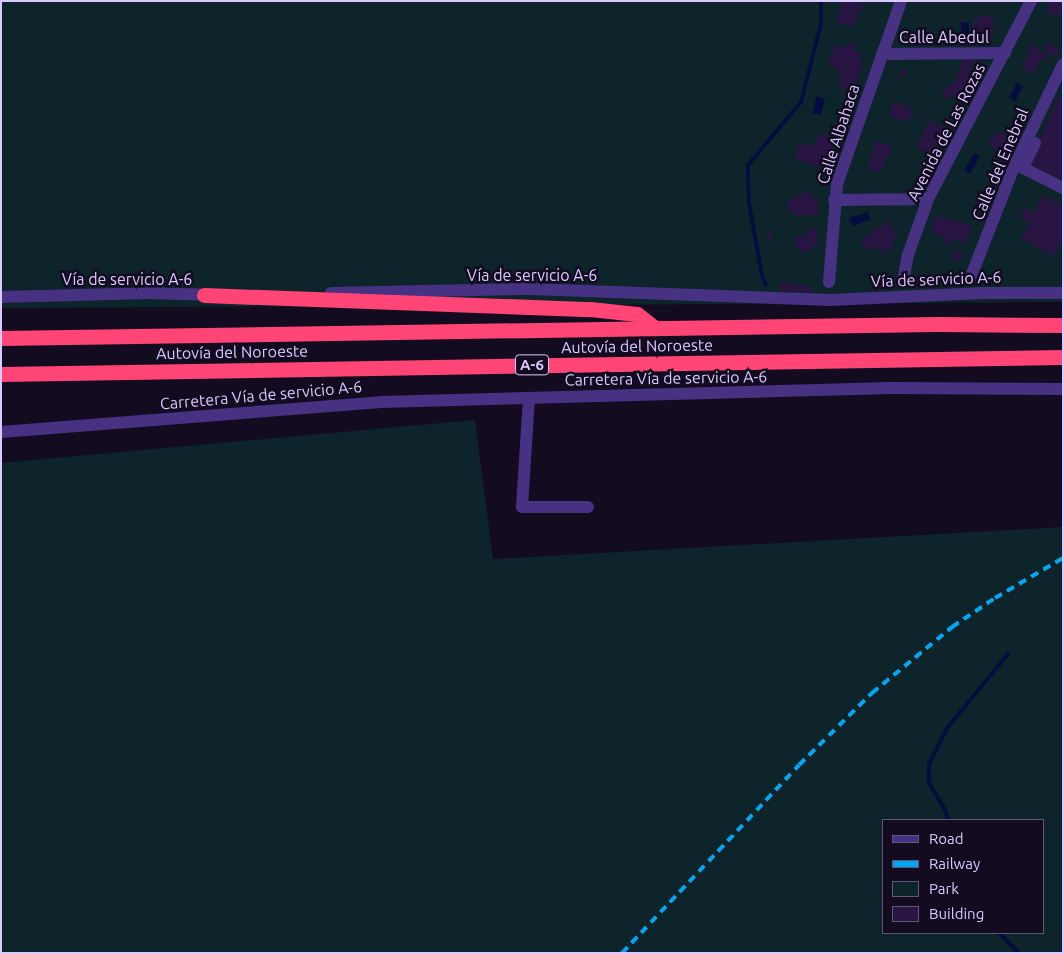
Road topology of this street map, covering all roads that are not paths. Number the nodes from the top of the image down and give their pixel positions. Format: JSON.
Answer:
{"nodes":[{"id":1,"x":901,"y":1,"type":"edge"},
{"id":2,"x":1031,"y":1,"type":"edge"},
{"id":3,"x":1005,"y":53,"type":"junction"},
{"id":4,"x":882,"y":54,"type":"junction"},
{"id":5,"x":1063,"y":64,"type":"edge"},
{"id":6,"x":1059,"y":91,"type":"dead end"},
{"id":7,"x":1063,"y":188,"type":"edge"},
{"id":8,"x":928,"y":199,"type":"junction"},
{"id":9,"x":834,"y":200,"type":"junction"},
{"id":10,"x":970,"y":279,"type":"dead end"},
{"id":11,"x":829,"y":282,"type":"dead end"},
{"id":12,"x":903,"y":282,"type":"dead end"},
{"id":13,"x":1063,"y":293,"type":"edge"},
{"id":14,"x":204,"y":295,"type":"junction"},
{"id":15,"x":1,"y":297,"type":"edge"},
{"id":16,"x":1063,"y":325,"type":"edge"},
{"id":17,"x":655,"y":328,"type":"junction"},
{"id":18,"x":1,"y":338,"type":"edge"},
{"id":19,"x":1063,"y":357,"type":"edge"},
{"id":20,"x":1,"y":374,"type":"edge"},
{"id":21,"x":1063,"y":389,"type":"edge"},
{"id":22,"x":529,"y":398,"type":"junction"},
{"id":23,"x":80,"y":427,"type":"junction"},
{"id":24,"x":1,"y":432,"type":"edge"},
{"id":25,"x":1,"y":440,"type":"edge"},
{"id":26,"x":588,"y":507,"type":"dead end"}],
"edges":[{"from":1,"to":4,"type":"street","name":"Calle Albahaca"},
{"from":2,"to":3,"type":"street","name":"Avenida de Las Rozas"},
{"from":3,"to":4,"type":"street","name":"Calle Abedul"},
{"from":3,"to":8,"type":"street","name":"Avenida de Las Rozas"},
{"from":4,"to":9,"type":"street","name":"Calle Albahaca"},
{"from":5,"to":10,"type":"street","name":"Calle del Enebral"},
{"from":6,"to":7,"type":"street"},
{"from":8,"to":9,"type":"street"},
{"from":8,"to":12,"type":"street","name":"Avenida de Las Rozas"},
{"from":9,"to":11,"type":"street","name":"Calle Albahaca"},
{"from":13,"to":14,"type":"street","name":"Vía de servicio A-6"},
{"from":14,"to":15,"type":"street","name":"Vía de servicio A-6"},
{"from":14,"to":17,"type":"highway"},
{"from":16,"to":17,"type":"highway","name":"Autovía del Noroeste","number":"A-6"},
{"from":17,"to":18,"type":"highway","name":"Autovía del Noroeste","number":"A-6"},
{"from":19,"to":20,"type":"highway","name":"Autovía del Noroeste","number":"A-6"},
{"from":21,"to":22,"type":"street","name":"Carretera Vía de servicio A-6"},
{"from":22,"to":23,"type":"street","name":"Carretera Vía de servicio A-6"},
{"from":22,"to":26,"type":"street"},
{"from":23,"to":24,"type":"street","name":"Carretera Vía de servicio A-6"},
{"from":23,"to":25,"type":"street"}]}
